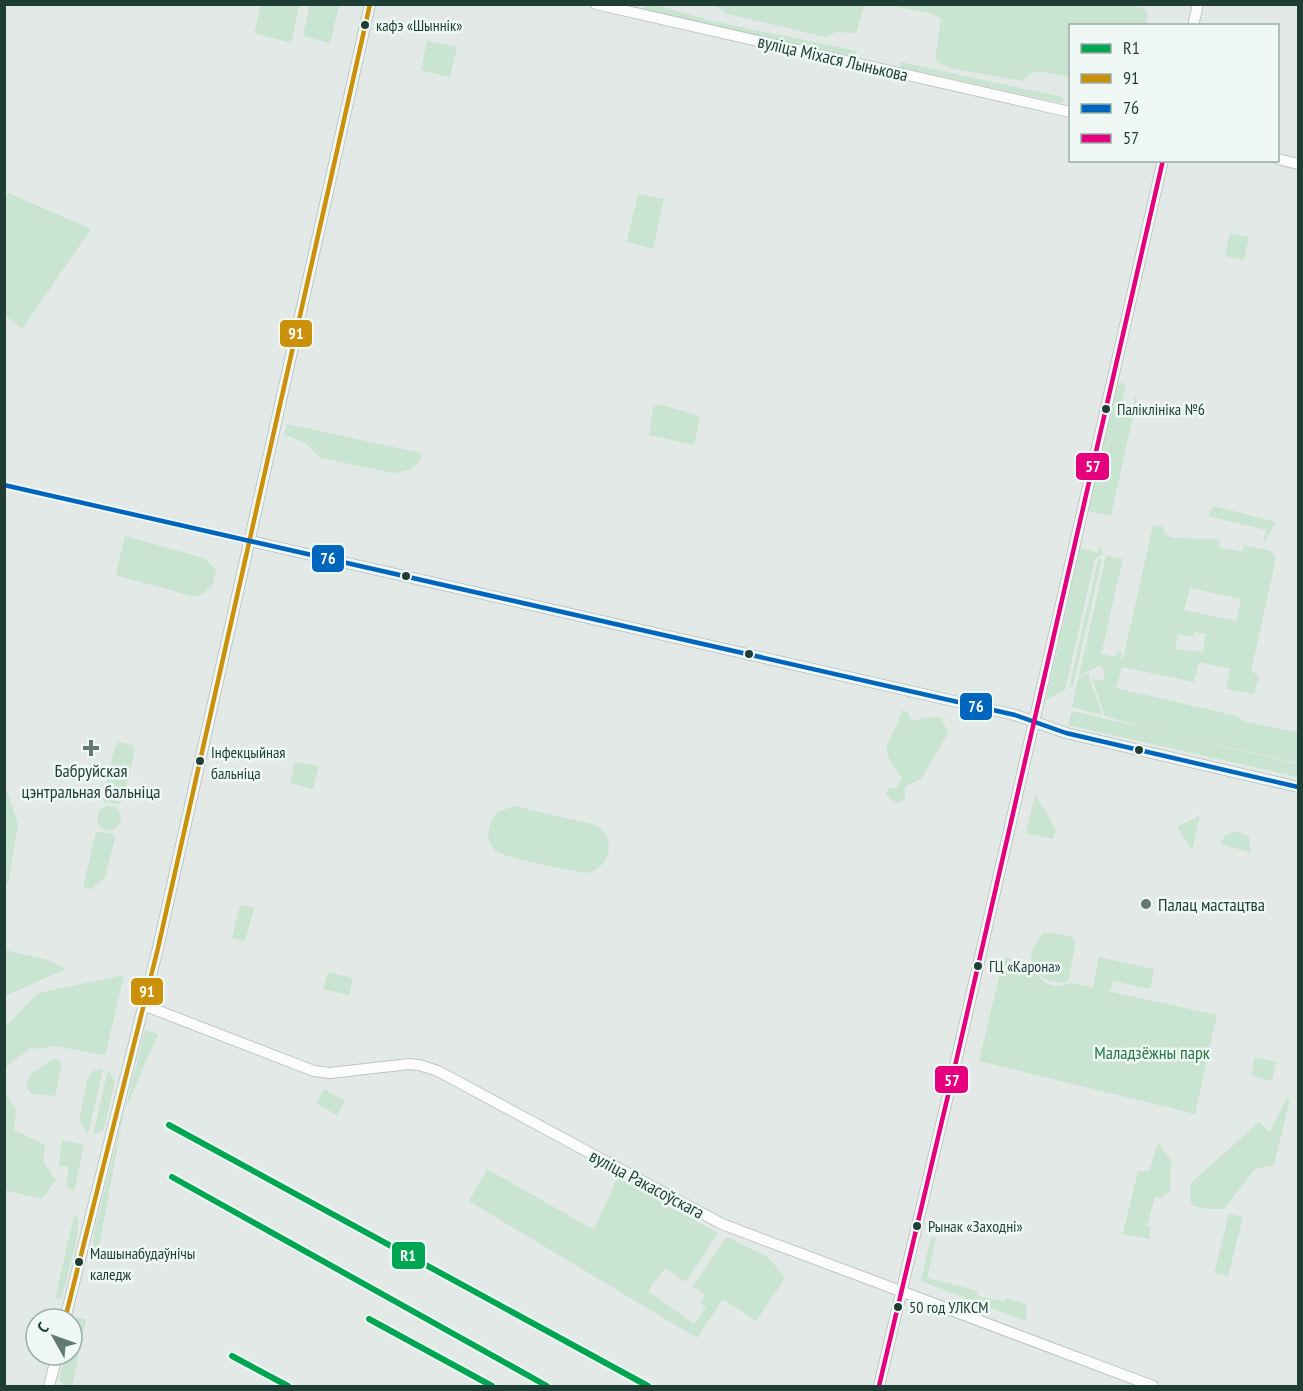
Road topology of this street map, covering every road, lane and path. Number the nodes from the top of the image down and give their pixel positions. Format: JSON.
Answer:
{"nodes":[{"id":1,"x":370,"y":4,"type":"edge"},
{"id":2,"x":596,"y":4,"type":"edge"},
{"id":3,"x":1198,"y":4,"type":"edge"},
{"id":4,"x":1193,"y":24,"type":"edge"},
{"id":5,"x":1069,"y":112,"type":"edge"},
{"id":6,"x":1279,"y":159,"type":"edge"},
{"id":7,"x":1163,"y":162,"type":"edge"},
{"id":8,"x":1299,"y":164,"type":"edge"},
{"id":9,"x":4,"y":485,"type":"edge"},
{"id":10,"x":250,"y":542,"type":"junction"},
{"id":11,"x":1034,"y":722,"type":"junction"},
{"id":12,"x":1299,"y":787,"type":"edge"},
{"id":13,"x":143,"y":1005,"type":"junction"},
{"id":14,"x":901,"y":1293,"type":"junction"},
{"id":15,"x":68,"y":1307,"type":"edge"},
{"id":16,"x":54,"y":1367,"type":"edge"},
{"id":17,"x":49,"y":1386,"type":"edge"},
{"id":18,"x":879,"y":1386,"type":"edge"},
{"id":19,"x":1153,"y":1386,"type":"edge"}],
"edges":[{"from":1,"to":10,"type":"main road"},
{"from":2,"to":5,"type":"main road","name":"вуліца Міхася Лынькова"},
{"from":3,"to":4,"type":"main road"},
{"from":6,"to":8,"type":"main road"},
{"from":7,"to":11,"type":"main road"},
{"from":9,"to":10,"type":"street"},
{"from":10,"to":11,"type":"main road"},
{"from":10,"to":13,"type":"main road"},
{"from":11,"to":12,"type":"main road"},
{"from":11,"to":14,"type":"main road"},
{"from":13,"to":14,"type":"main road","name":"вуліца Ракасоўскага"},
{"from":13,"to":15,"type":"main road"},
{"from":14,"to":18,"type":"main road"},
{"from":14,"to":19,"type":"main road","name":"вуліца Ракасоўскага"},
{"from":16,"to":17,"type":"main road"}]}
